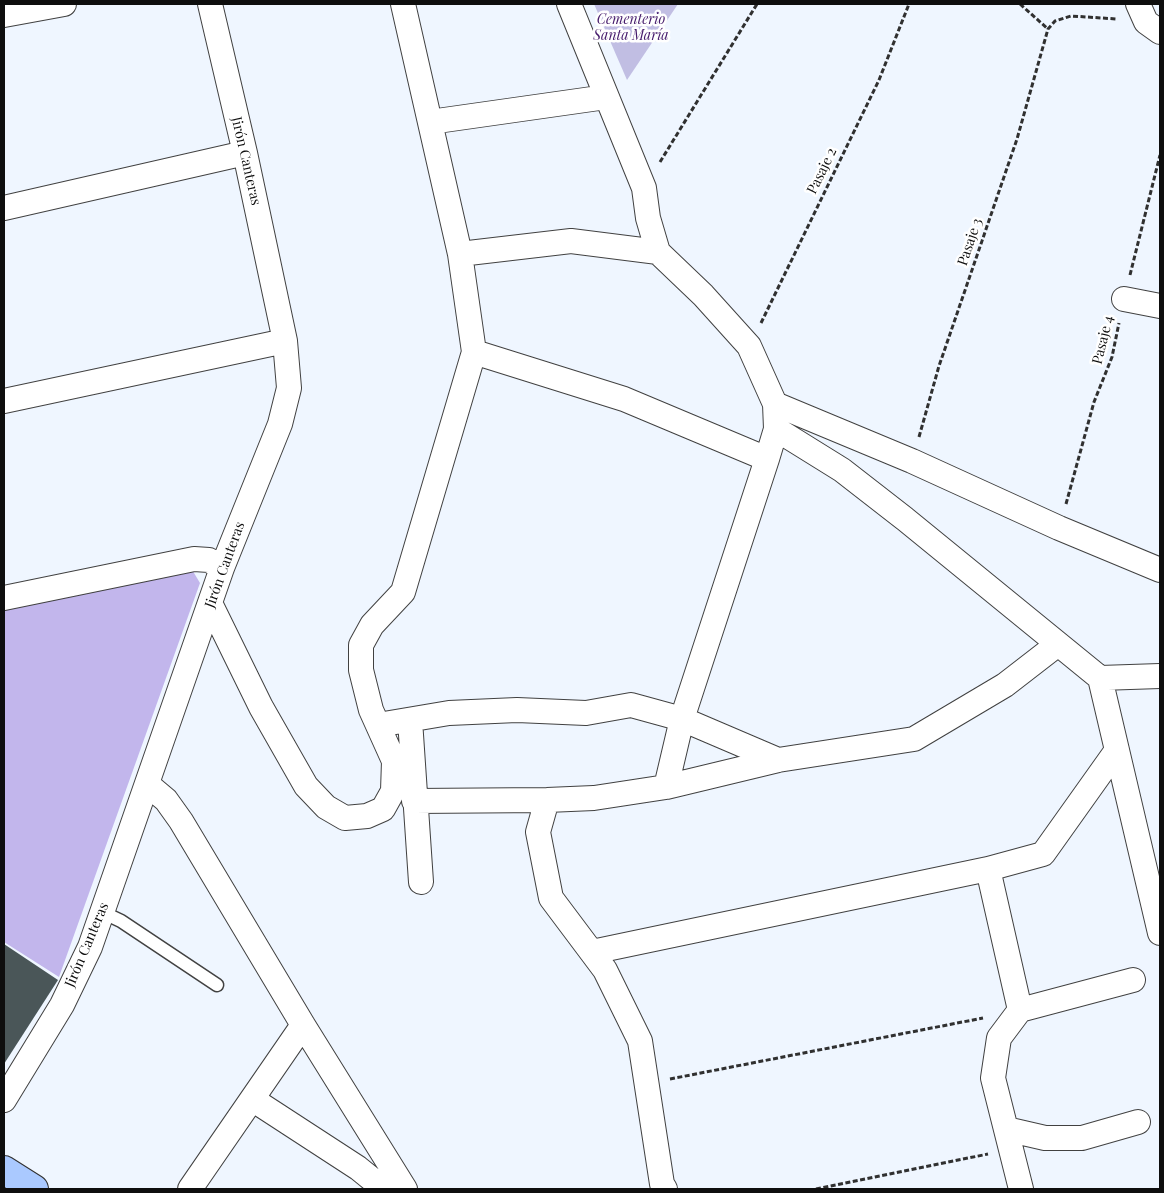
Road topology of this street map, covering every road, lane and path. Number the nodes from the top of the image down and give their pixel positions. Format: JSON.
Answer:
{"nodes":[{"id":1,"x":64,"y":4,"type":"edge"},
{"id":2,"x":210,"y":4,"type":"edge"},
{"id":3,"x":403,"y":4,"type":"edge"},
{"id":4,"x":569,"y":4,"type":"edge"},
{"id":5,"x":757,"y":4,"type":"edge"},
{"id":6,"x":909,"y":4,"type":"edge"},
{"id":7,"x":1020,"y":4,"type":"edge"},
{"id":8,"x":4,"y":16,"type":"edge"},
{"id":9,"x":1148,"y":19,"type":"edge"},
{"id":10,"x":1048,"y":29,"type":"junction"},
{"id":11,"x":606,"y":97,"type":"junction"},
{"id":12,"x":430,"y":122,"type":"junction"},
{"id":13,"x":245,"y":153,"type":"junction"},
{"id":14,"x":1160,"y":155,"type":"edge"},
{"id":15,"x":644,"y":188,"type":"junction"},
{"id":16,"x":4,"y":208,"type":"edge"},
{"id":17,"x":658,"y":252,"type":"junction"},
{"id":18,"x":460,"y":254,"type":"junction"},
{"id":19,"x":1124,"y":299,"type":"junction"},
{"id":20,"x":1160,"y":306,"type":"edge"},
{"id":21,"x":285,"y":341,"type":"junction"},
{"id":22,"x":750,"y":346,"type":"junction"},
{"id":23,"x":474,"y":352,"type":"junction"},
{"id":24,"x":4,"y":401,"type":"edge"},
{"id":25,"x":775,"y":404,"type":"junction"},
{"id":26,"x":776,"y":429,"type":"junction"},
{"id":27,"x":767,"y":459,"type":"junction"},
{"id":28,"x":912,"y":462,"type":"junction"},
{"id":29,"x":1059,"y":528,"type":"junction"},
{"id":30,"x":222,"y":568,"type":"junction"},
{"id":31,"x":1160,"y":570,"type":"edge"},
{"id":32,"x":4,"y":598,"type":"edge"},
{"id":33,"x":210,"y":603,"type":"junction"},
{"id":34,"x":1058,"y":644,"type":"junction"},
{"id":35,"x":1160,"y":676,"type":"edge"},
{"id":36,"x":1100,"y":678,"type":"junction"},
{"id":37,"x":682,"y":719,"type":"junction"},
{"id":38,"x":410,"y":720,"type":"junction"},
{"id":39,"x":378,"y":725,"type":"junction"},
{"id":40,"x":1117,"y":750,"type":"junction"},
{"id":41,"x":778,"y":760,"type":"junction"},
{"id":42,"x":147,"y":784,"type":"junction"},
{"id":43,"x":666,"y":787,"type":"junction"},
{"id":44,"x":547,"y":800,"type":"junction"},
{"id":45,"x":414,"y":801,"type":"junction"},
{"id":46,"x":988,"y":869,"type":"junction"},
{"id":47,"x":1154,"y":870,"type":"edge"},
{"id":48,"x":421,"y":882,"type":"dead end"},
{"id":49,"x":102,"y":912,"type":"junction"},
{"id":50,"x":1160,"y":934,"type":"edge"},
{"id":51,"x":592,"y":952,"type":"junction"},
{"id":52,"x":1133,"y":980,"type":"dead end"},
{"id":53,"x":217,"y":985,"type":"dead end"},
{"id":54,"x":1020,"y":1010,"type":"junction"},
{"id":55,"x":303,"y":1025,"type":"junction"},
{"id":56,"x":647,"y":1083,"type":"junction"},
{"id":57,"x":252,"y":1098,"type":"junction"},
{"id":58,"x":4,"y":1100,"type":"edge"},
{"id":59,"x":1138,"y":1122,"type":"dead end"},
{"id":60,"x":1008,"y":1139,"type":"junction"},
{"id":61,"x":4,"y":1170,"type":"edge"},
{"id":62,"x":34,"y":1189,"type":"edge"},
{"id":63,"x":190,"y":1189,"type":"edge"},
{"id":64,"x":384,"y":1189,"type":"edge"},
{"id":65,"x":405,"y":1189,"type":"edge"},
{"id":66,"x":665,"y":1189,"type":"edge"},
{"id":67,"x":816,"y":1189,"type":"edge"},
{"id":68,"x":1021,"y":1189,"type":"edge"}],
"edges":[{"from":1,"to":8,"type":"street"},
{"from":2,"to":13,"type":"street","name":"Jirón Canteras"},
{"from":3,"to":12,"type":"street"},
{"from":4,"to":11,"type":"street"},
{"from":5,"to":15,"type":"path"},
{"from":6,"to":22,"type":"path","name":"Pasaje 2"},
{"from":7,"to":10,"type":"path"},
{"from":9,"to":10,"type":"path"},
{"from":10,"to":28,"type":"path","name":"Pasaje 3"},
{"from":11,"to":12,"type":"street"},
{"from":11,"to":15,"type":"street"},
{"from":12,"to":18,"type":"street"},
{"from":13,"to":16,"type":"street"},
{"from":13,"to":21,"type":"street","name":"Jirón Canteras"},
{"from":14,"to":19,"type":"path","name":"Pasaje 4"},
{"from":15,"to":17,"type":"street"},
{"from":17,"to":18,"type":"street"},
{"from":17,"to":22,"type":"street"},
{"from":18,"to":23,"type":"street"},
{"from":19,"to":20,"type":"street"},
{"from":19,"to":29,"type":"path","name":"Pasaje 4"},
{"from":21,"to":24,"type":"street"},
{"from":21,"to":30,"type":"street","name":"Jirón Canteras"},
{"from":22,"to":25,"type":"street"},
{"from":23,"to":27,"type":"street"},
{"from":23,"to":39,"type":"street"},
{"from":25,"to":26,"type":"street"},
{"from":25,"to":28,"type":"street"},
{"from":26,"to":27,"type":"street"},
{"from":26,"to":34,"type":"street"},
{"from":27,"to":37,"type":"street"},
{"from":28,"to":29,"type":"street"},
{"from":29,"to":31,"type":"street"},
{"from":30,"to":32,"type":"street"},
{"from":30,"to":33,"type":"street","name":"Jirón Canteras"},
{"from":33,"to":39,"type":"street"},
{"from":33,"to":42,"type":"street","name":"Jirón Canteras"},
{"from":34,"to":36,"type":"street"},
{"from":34,"to":41,"type":"street"},
{"from":35,"to":36,"type":"street"},
{"from":36,"to":40,"type":"street"},
{"from":37,"to":38,"type":"street"},
{"from":37,"to":41,"type":"street"},
{"from":37,"to":43,"type":"street"},
{"from":38,"to":39,"type":"street"},
{"from":38,"to":45,"type":"street"},
{"from":40,"to":46,"type":"street"},
{"from":40,"to":47,"type":"street"},
{"from":41,"to":43,"type":"street"},
{"from":42,"to":49,"type":"street","name":"Jirón Canteras"},
{"from":42,"to":55,"type":"street"},
{"from":43,"to":44,"type":"street"},
{"from":44,"to":45,"type":"street"},
{"from":44,"to":51,"type":"street"},
{"from":45,"to":48,"type":"street"},
{"from":46,"to":51,"type":"street"},
{"from":46,"to":54,"type":"street"},
{"from":47,"to":50,"type":"street"},
{"from":49,"to":53,"type":"lane"},
{"from":49,"to":58,"type":"street","name":"Jirón Canteras"},
{"from":51,"to":56,"type":"street"},
{"from":52,"to":54,"type":"street"},
{"from":54,"to":56,"type":"path"},
{"from":54,"to":60,"type":"street"},
{"from":55,"to":57,"type":"street"},
{"from":55,"to":65,"type":"street"},
{"from":56,"to":66,"type":"street"},
{"from":57,"to":63,"type":"street"},
{"from":57,"to":64,"type":"street"},
{"from":59,"to":60,"type":"street"},
{"from":60,"to":67,"type":"path"},
{"from":60,"to":68,"type":"street"},
{"from":61,"to":62,"type":"main road"}]}
